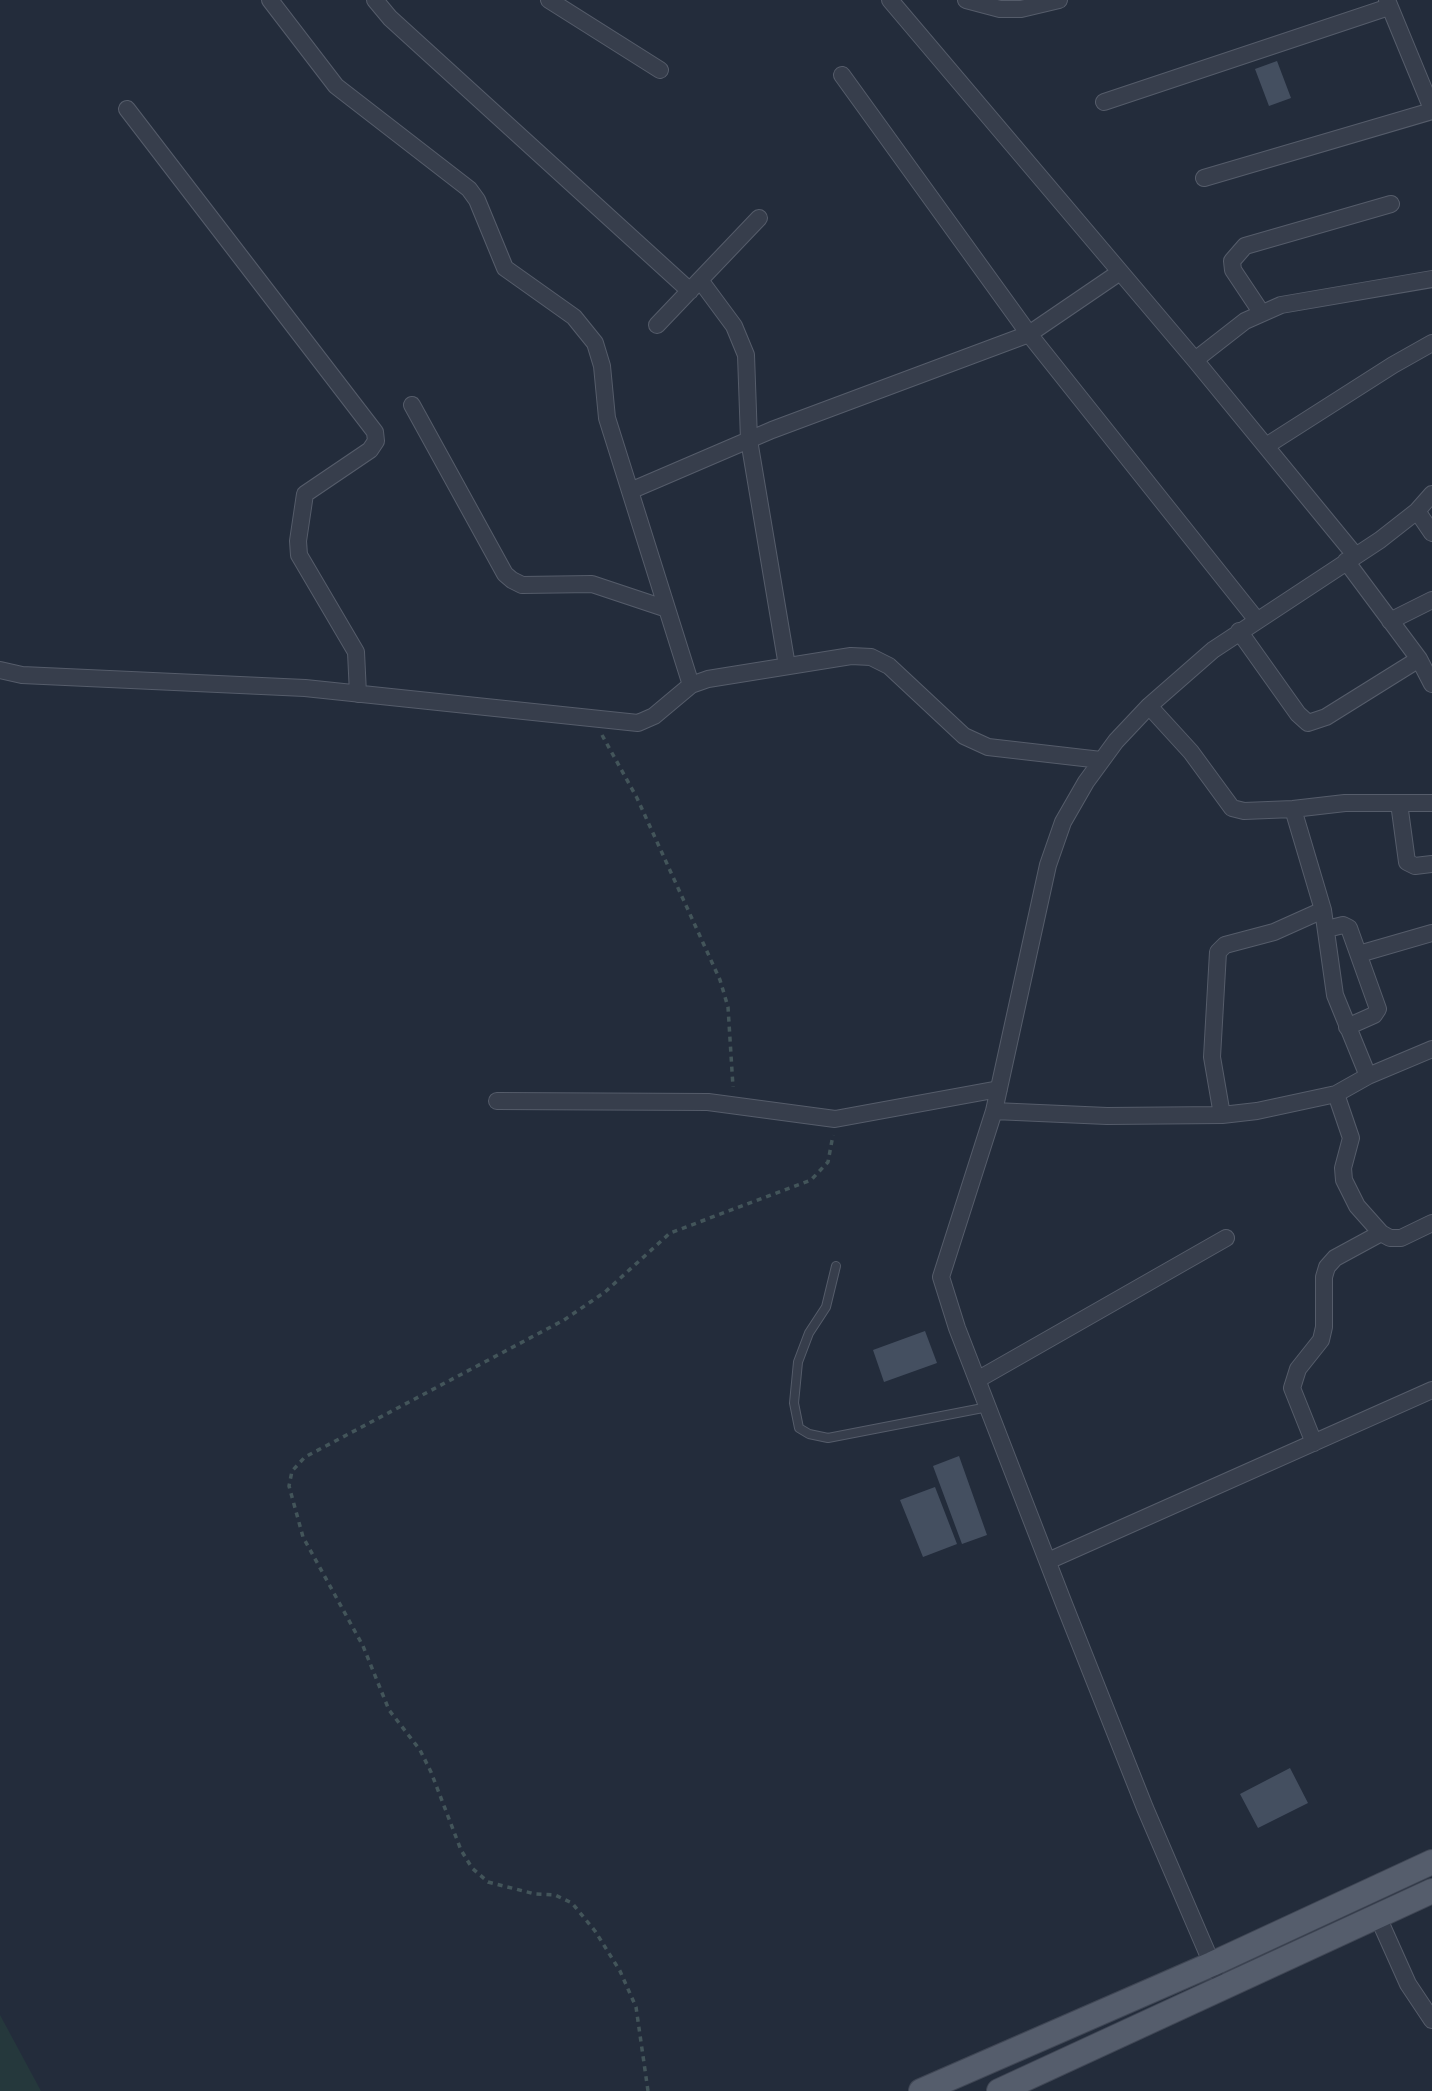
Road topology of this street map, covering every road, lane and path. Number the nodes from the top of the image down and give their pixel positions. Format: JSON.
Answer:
{"nodes":[{"id":1,"x":270,"y":0,"type":"edge"},
{"id":2,"x":376,"y":0,"type":"edge"},
{"id":3,"x":549,"y":0,"type":"edge"},
{"id":4,"x":890,"y":0,"type":"edge"},
{"id":5,"x":967,"y":0,"type":"edge"},
{"id":6,"x":1059,"y":0,"type":"edge"},
{"id":7,"x":1388,"y":3,"type":"edge"},
{"id":8,"x":660,"y":70,"type":"dead end"},
{"id":9,"x":842,"y":75,"type":"dead end"},
{"id":10,"x":1104,"y":102,"type":"dead end"},
{"id":11,"x":127,"y":109,"type":"dead end"},
{"id":12,"x":1432,"y":110,"type":"edge"},
{"id":13,"x":1204,"y":178,"type":"dead end"},
{"id":14,"x":1391,"y":204,"type":"dead end"},
{"id":15,"x":759,"y":218,"type":"dead end"},
{"id":16,"x":1120,"y":272,"type":"junction"},
{"id":17,"x":1432,"y":279,"type":"edge"},
{"id":18,"x":695,"y":286,"type":"junction"},
{"id":19,"x":1261,"y":312,"type":"junction"},
{"id":20,"x":657,"y":325,"type":"dead end"},
{"id":21,"x":1029,"y":334,"type":"junction"},
{"id":22,"x":1432,"y":343,"type":"edge"},
{"id":23,"x":1195,"y":360,"type":"junction"},
{"id":24,"x":412,"y":405,"type":"dead end"},
{"id":25,"x":748,"y":440,"type":"junction"},
{"id":26,"x":1266,"y":446,"type":"junction"},
{"id":27,"x":630,"y":491,"type":"junction"},
{"id":28,"x":1432,"y":494,"type":"edge"},
{"id":29,"x":1417,"y":511,"type":"junction"},
{"id":30,"x":1432,"y":533,"type":"edge"},
{"id":31,"x":1350,"y":558,"type":"junction"},
{"id":32,"x":1432,"y":600,"type":"edge"},
{"id":33,"x":667,"y":609,"type":"junction"},
{"id":34,"x":1256,"y":619,"type":"junction"},
{"id":35,"x":1390,"y":621,"type":"junction"},
{"id":36,"x":1239,"y":631,"type":"junction"},
{"id":37,"x":1419,"y":659,"type":"junction"},
{"id":38,"x":787,"y":666,"type":"junction"},
{"id":39,"x":0,"y":670,"type":"edge"},
{"id":40,"x":1432,"y":684,"type":"edge"},
{"id":41,"x":691,"y":685,"type":"junction"},
{"id":42,"x":358,"y":694,"type":"junction"},
{"id":43,"x":1149,"y":706,"type":"junction"},
{"id":44,"x":593,"y":719,"type":"junction"},
{"id":45,"x":1101,"y":760,"type":"junction"},
{"id":46,"x":1399,"y":803,"type":"junction"},
{"id":47,"x":1432,"y":803,"type":"edge"},
{"id":48,"x":1293,"y":809,"type":"junction"},
{"id":49,"x":1432,"y":864,"type":"edge"},
{"id":50,"x":1323,"y":910,"type":"junction"},
{"id":51,"x":1327,"y":929,"type":"junction"},
{"id":52,"x":1432,"y":933,"type":"edge"},
{"id":53,"x":1359,"y":954,"type":"junction"},
{"id":54,"x":1348,"y":1027,"type":"junction"},
{"id":55,"x":1432,"y":1049,"type":"edge"},
{"id":56,"x":1368,"y":1076,"type":"junction"},
{"id":57,"x":999,"y":1089,"type":"junction"},
{"id":58,"x":1336,"y":1094,"type":"junction"},
{"id":59,"x":498,"y":1101,"type":"dead end"},
{"id":60,"x":734,"y":1104,"type":"junction"},
{"id":61,"x":994,"y":1111,"type":"junction"},
{"id":62,"x":1222,"y":1115,"type":"junction"},
{"id":63,"x":835,"y":1119,"type":"junction"},
{"id":64,"x":1432,"y":1223,"type":"edge"},
{"id":65,"x":1381,"y":1233,"type":"junction"},
{"id":66,"x":1226,"y":1238,"type":"dead end"},
{"id":67,"x":836,"y":1266,"type":"dead end"},
{"id":68,"x":977,"y":1380,"type":"junction"},
{"id":69,"x":1432,"y":1390,"type":"edge"},
{"id":70,"x":988,"y":1408,"type":"junction"},
{"id":71,"x":1314,"y":1443,"type":"junction"},
{"id":72,"x":1048,"y":1561,"type":"junction"},
{"id":73,"x":1432,"y":1862,"type":"edge"},
{"id":74,"x":1432,"y":1891,"type":"edge"},
{"id":75,"x":1378,"y":1917,"type":"junction"},
{"id":76,"x":1212,"y":1964,"type":"junction"},
{"id":77,"x":1223,"y":1990,"type":"junction"},
{"id":78,"x":1432,"y":2020,"type":"edge"},
{"id":79,"x":1009,"y":2088,"type":"edge"},
{"id":80,"x":648,"y":2091,"type":"edge"},
{"id":81,"x":921,"y":2091,"type":"edge"}],
"edges":[{"from":1,"to":27,"type":"street"},
{"from":2,"to":18,"type":"street"},
{"from":3,"to":8,"type":"street"},
{"from":4,"to":16,"type":"street"},
{"from":5,"to":6,"type":"street"},
{"from":7,"to":10,"type":"street"},
{"from":7,"to":12,"type":"street"},
{"from":9,"to":21,"type":"street"},
{"from":11,"to":42,"type":"street"},
{"from":12,"to":13,"type":"street"},
{"from":14,"to":19,"type":"street"},
{"from":15,"to":18,"type":"street"},
{"from":16,"to":21,"type":"street"},
{"from":16,"to":23,"type":"street"},
{"from":17,"to":19,"type":"street"},
{"from":18,"to":20,"type":"street"},
{"from":18,"to":25,"type":"street"},
{"from":19,"to":23,"type":"street"},
{"from":21,"to":25,"type":"street"},
{"from":21,"to":34,"type":"street"},
{"from":22,"to":26,"type":"street"},
{"from":23,"to":26,"type":"street"},
{"from":24,"to":33,"type":"street"},
{"from":25,"to":27,"type":"street"},
{"from":25,"to":38,"type":"street"},
{"from":26,"to":31,"type":"street"},
{"from":27,"to":33,"type":"street"},
{"from":28,"to":29,"type":"street"},
{"from":29,"to":30,"type":"street"},
{"from":29,"to":31,"type":"street"},
{"from":31,"to":34,"type":"street"},
{"from":31,"to":35,"type":"street"},
{"from":32,"to":35,"type":"street"},
{"from":33,"to":41,"type":"street"},
{"from":34,"to":36,"type":"street"},
{"from":35,"to":37,"type":"street"},
{"from":36,"to":37,"type":"street"},
{"from":36,"to":43,"type":"street"},
{"from":37,"to":40,"type":"street"},
{"from":38,"to":41,"type":"street"},
{"from":38,"to":45,"type":"street"},
{"from":39,"to":42,"type":"street"},
{"from":41,"to":44,"type":"street"},
{"from":42,"to":44,"type":"street"},
{"from":43,"to":45,"type":"street"},
{"from":43,"to":48,"type":"street"},
{"from":44,"to":60,"type":"path"},
{"from":45,"to":57,"type":"street"},
{"from":46,"to":47,"type":"street"},
{"from":46,"to":48,"type":"street"},
{"from":46,"to":49,"type":"street"},
{"from":48,"to":50,"type":"street"},
{"from":50,"to":51,"type":"street"},
{"from":50,"to":62,"type":"street"},
{"from":51,"to":53,"type":"street"},
{"from":51,"to":54,"type":"street"},
{"from":52,"to":53,"type":"street"},
{"from":53,"to":54,"type":"street"},
{"from":54,"to":56,"type":"street"},
{"from":55,"to":56,"type":"street"},
{"from":56,"to":58,"type":"street"},
{"from":57,"to":61,"type":"street"},
{"from":57,"to":63,"type":"street"},
{"from":58,"to":62,"type":"street"},
{"from":58,"to":65,"type":"street"},
{"from":59,"to":60,"type":"street"},
{"from":60,"to":63,"type":"street"},
{"from":61,"to":62,"type":"street"},
{"from":61,"to":68,"type":"street"},
{"from":63,"to":80,"type":"path"},
{"from":64,"to":65,"type":"street"},
{"from":65,"to":71,"type":"street"},
{"from":66,"to":68,"type":"street"},
{"from":67,"to":70,"type":"lane"},
{"from":68,"to":70,"type":"street"},
{"from":69,"to":71,"type":"street"},
{"from":70,"to":72,"type":"street"},
{"from":71,"to":72,"type":"street"},
{"from":72,"to":76,"type":"street"},
{"from":73,"to":76,"type":"main road"},
{"from":74,"to":75,"type":"main road"},
{"from":75,"to":77,"type":"main road"},
{"from":75,"to":78,"type":"street"},
{"from":76,"to":77,"type":"street"},
{"from":76,"to":81,"type":"main road"},
{"from":77,"to":79,"type":"main road"}]}
